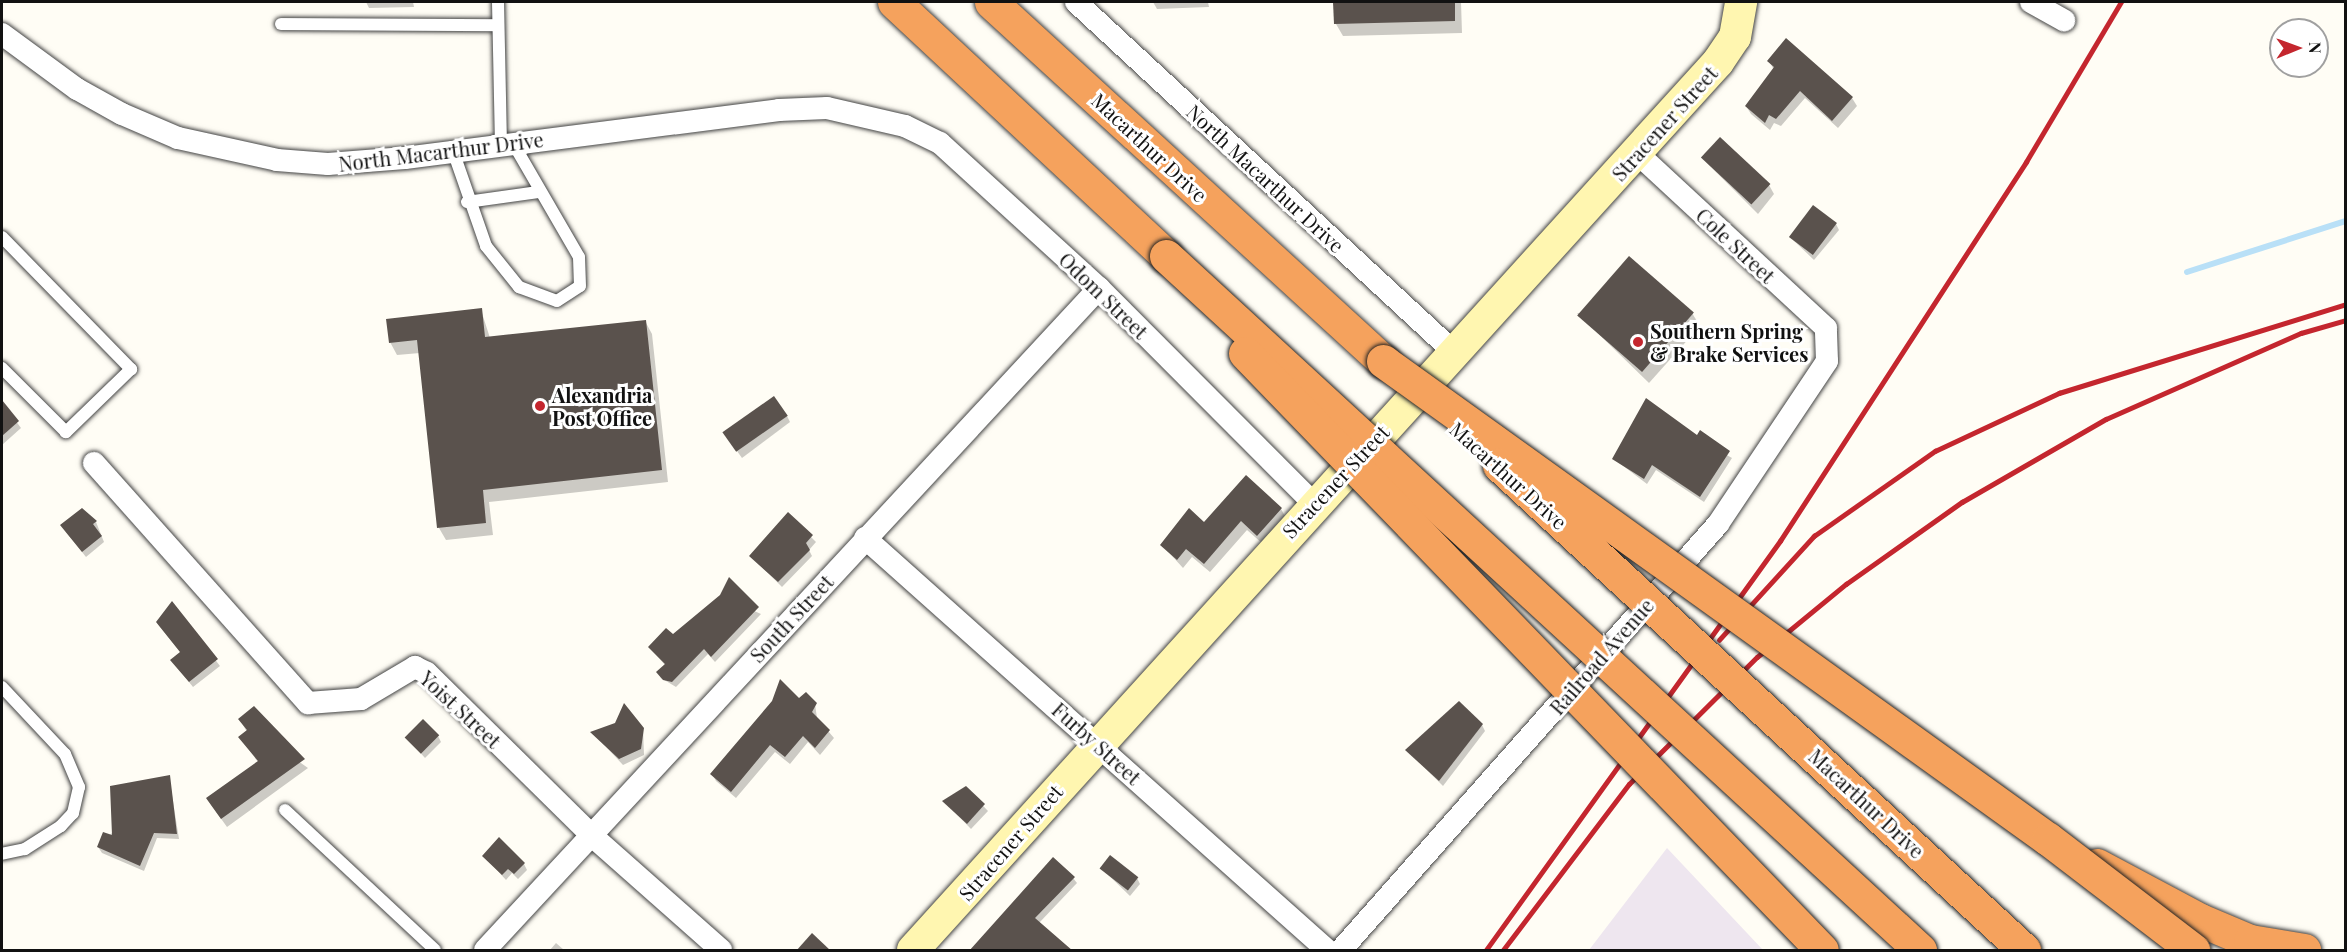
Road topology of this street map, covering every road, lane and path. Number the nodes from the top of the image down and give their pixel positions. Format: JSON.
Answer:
{"nodes":[{"id":1,"x":498,"y":2,"type":"edge"},
{"id":2,"x":894,"y":2,"type":"edge"},
{"id":3,"x":991,"y":2,"type":"edge"},
{"id":4,"x":1076,"y":2,"type":"edge"},
{"id":5,"x":1745,"y":2,"type":"edge"},
{"id":6,"x":2031,"y":2,"type":"edge"},
{"id":7,"x":2064,"y":20,"type":"dead end"},
{"id":8,"x":281,"y":24,"type":"dead end"},
{"id":9,"x":498,"y":25,"type":"junction"},
{"id":10,"x":2,"y":34,"type":"edge"},
{"id":11,"x":873,"y":117,"type":"joint"},
{"id":12,"x":507,"y":144,"type":"junction"},
{"id":13,"x":453,"y":152,"type":"junction"},
{"id":14,"x":1636,"y":153,"type":"junction"},
{"id":15,"x":538,"y":192,"type":"junction"},
{"id":16,"x":466,"y":202,"type":"junction"},
{"id":17,"x":2,"y":237,"type":"edge"},
{"id":18,"x":1166,"y":256,"type":"junction"},
{"id":19,"x":1099,"y":288,"type":"junction"},
{"id":20,"x":1828,"y":341,"type":"joint"},
{"id":21,"x":1456,"y":354,"type":"junction"},
{"id":22,"x":1383,"y":361,"type":"junction"},
{"id":23,"x":2,"y":368,"type":"edge"},
{"id":24,"x":94,"y":463,"type":"dead end"},
{"id":25,"x":1313,"y":503,"type":"junction"},
{"id":26,"x":866,"y":538,"type":"junction"},
{"id":27,"x":2,"y":687,"type":"edge"},
{"id":28,"x":1097,"y":743,"type":"junction"},
{"id":29,"x":285,"y":810,"type":"dead end"},
{"id":30,"x":590,"y":834,"type":"junction"},
{"id":31,"x":2048,"y":839,"type":"junction"},
{"id":32,"x":2,"y":854,"type":"edge"},
{"id":33,"x":435,"y":951,"type":"edge"},
{"id":34,"x":485,"y":951,"type":"edge"},
{"id":35,"x":721,"y":951,"type":"edge"},
{"id":36,"x":913,"y":951,"type":"edge"},
{"id":37,"x":1327,"y":951,"type":"edge"},
{"id":38,"x":1341,"y":951,"type":"edge"},
{"id":39,"x":1822,"y":951,"type":"edge"},
{"id":40,"x":1920,"y":951,"type":"edge"},
{"id":41,"x":2024,"y":951,"type":"edge"},
{"id":42,"x":2193,"y":951,"type":"edge"},
{"id":43,"x":2304,"y":951,"type":"edge"}],
"edges":[{"from":1,"to":9,"type":"lane"},
{"from":2,"to":18,"type":"highway"},
{"from":3,"to":22,"type":"highway","name":"Macarthur Drive"},
{"from":4,"to":21,"type":"street","name":"North Macarthur Drive"},
{"from":5,"to":14,"type":"street","name":"Stracener Street"},
{"from":6,"to":7,"type":"street"},
{"from":8,"to":9,"type":"lane"},
{"from":9,"to":12,"type":"lane"},
{"from":10,"to":13,"type":"street","name":"North Macarthur Drive"},
{"from":11,"to":12,"type":"street","name":"North Macarthur Drive"},
{"from":11,"to":19,"type":"street","name":"Odom Street"},
{"from":12,"to":13,"type":"street","name":"North Macarthur Drive"},
{"from":12,"to":15,"type":"lane"},
{"from":13,"to":16,"type":"lane"},
{"from":14,"to":20,"type":"street","name":"Cole Street"},
{"from":14,"to":21,"type":"street","name":"Stracener Street"},
{"from":15,"to":16,"type":"lane"},
{"from":15,"to":16,"type":"lane"},
{"from":17,"to":23,"type":"lane"},
{"from":18,"to":39,"type":"highway","bridge":true},
{"from":18,"to":40,"type":"highway","bridge":true},
{"from":19,"to":25,"type":"street","name":"Odom Street"},
{"from":19,"to":26,"type":"street","name":"South Street"},
{"from":20,"to":38,"type":"street","name":"Railroad Avenue"},
{"from":21,"to":25,"type":"street","name":"Stracener Street"},
{"from":22,"to":31,"type":"highway","bridge":true},
{"from":22,"to":41,"type":"highway","name":"Macarthur Drive","bridge":true},
{"from":24,"to":30,"type":"street","name":"Yoist Street"},
{"from":25,"to":28,"type":"street","name":"Stracener Street"},
{"from":26,"to":28,"type":"street","name":"Furby Street"},
{"from":26,"to":30,"type":"street","name":"South Street"},
{"from":27,"to":32,"type":"lane"},
{"from":28,"to":36,"type":"street","name":"Stracener Street"},
{"from":28,"to":37,"type":"street","name":"Furby Street"},
{"from":29,"to":33,"type":"lane"},
{"from":30,"to":34,"type":"street","name":"South Street"},
{"from":30,"to":35,"type":"street","name":"Yoist Street"},
{"from":31,"to":42,"type":"highway","bridge":true},
{"from":31,"to":43,"type":"highway","bridge":true}]}
